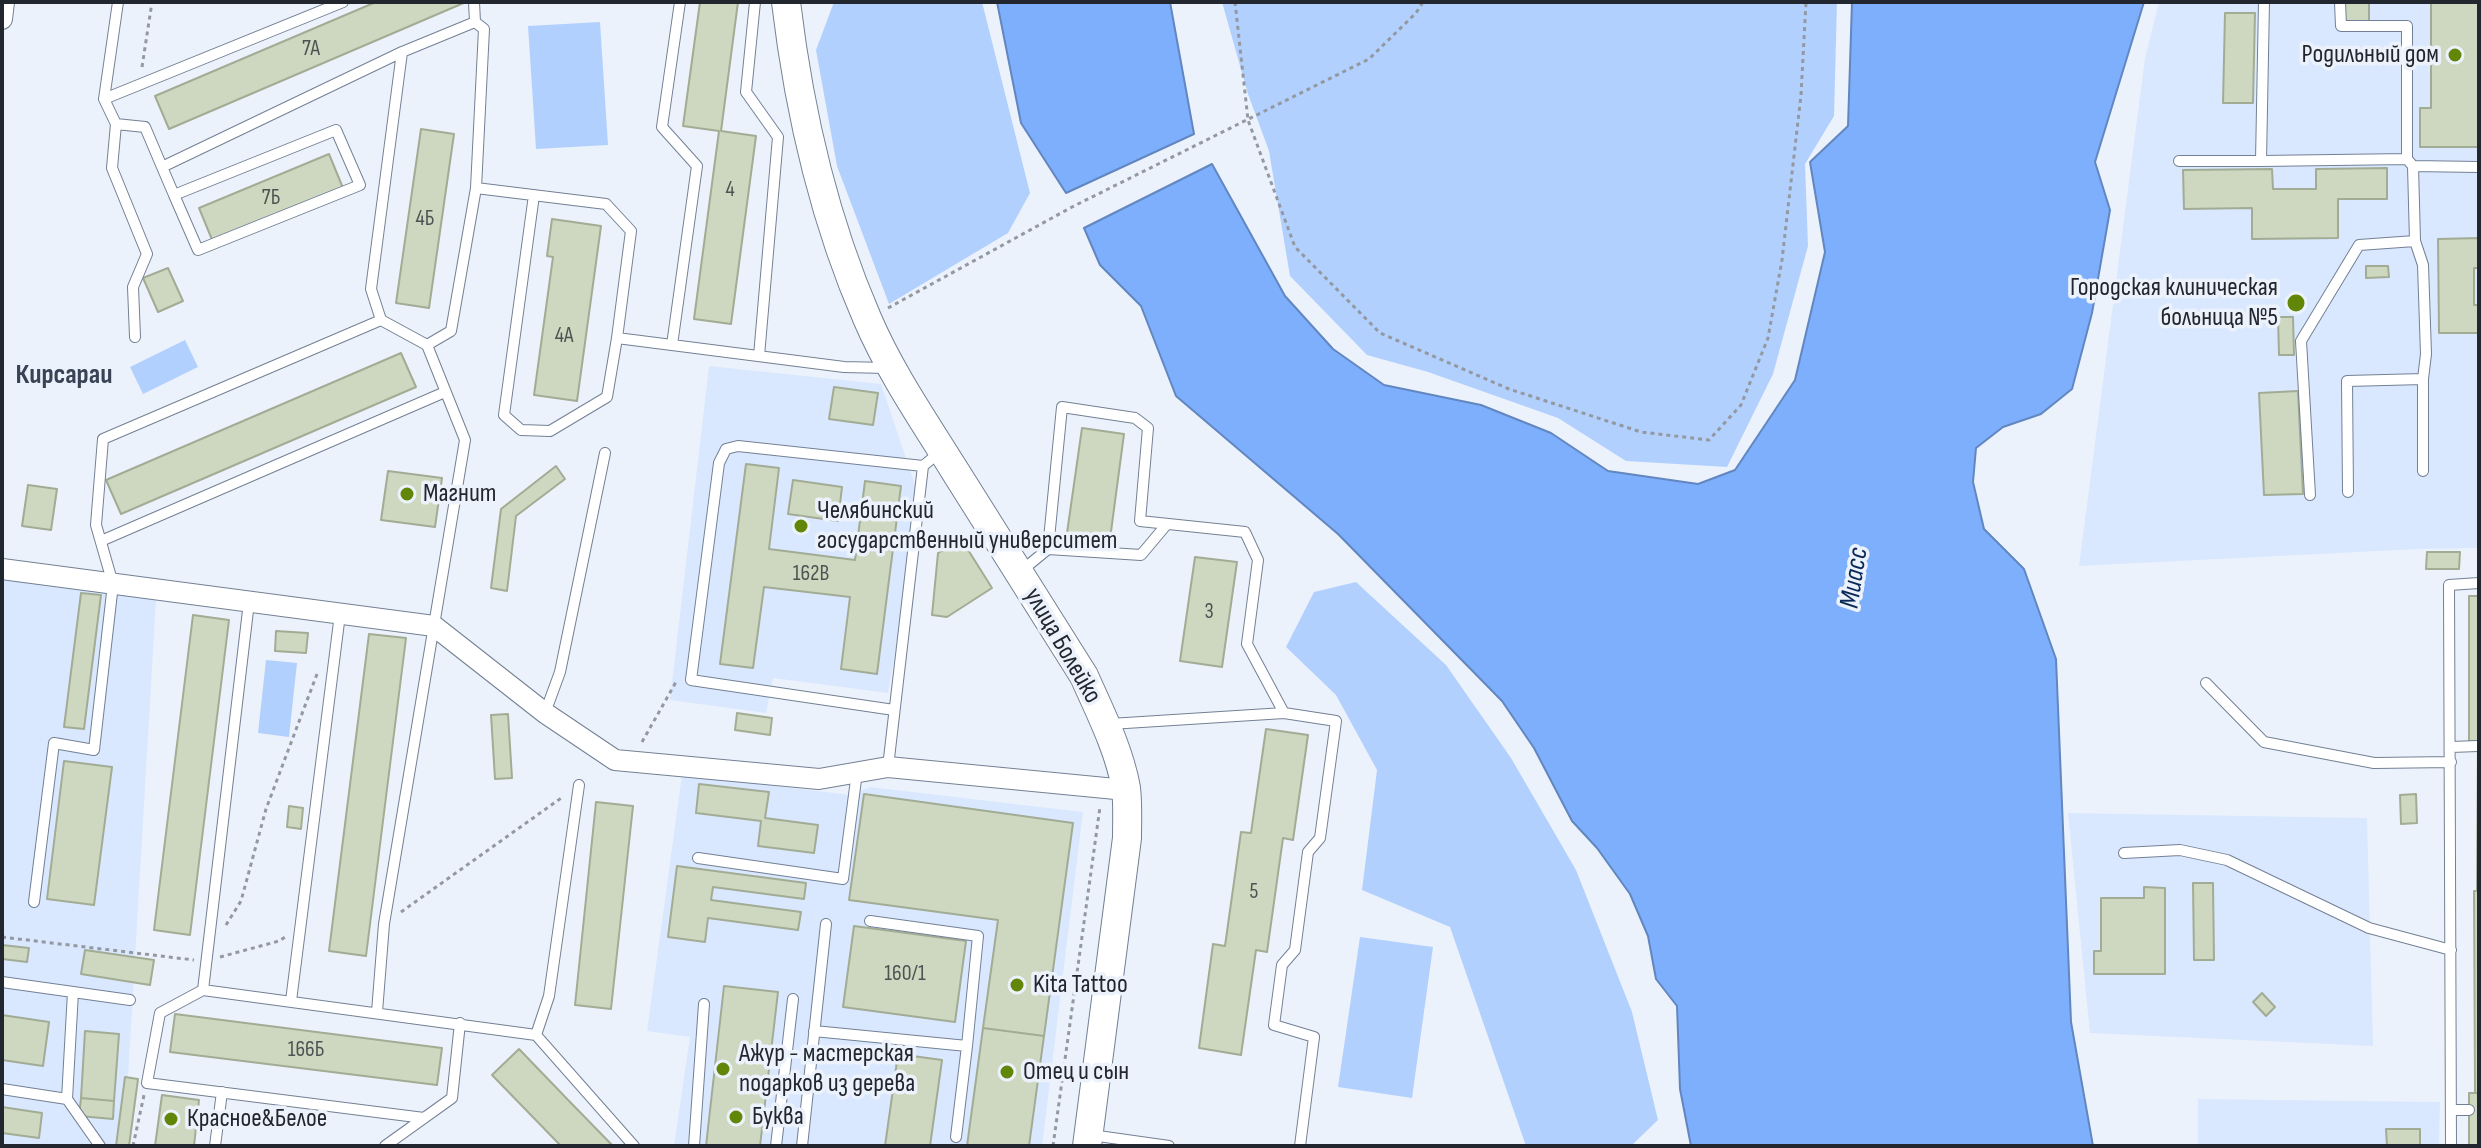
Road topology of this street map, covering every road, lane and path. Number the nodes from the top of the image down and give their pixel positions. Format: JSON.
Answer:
{"nodes":[{"id":1,"x":4,"y":2,"type":"edge"},
{"id":2,"x":118,"y":2,"type":"edge"},
{"id":3,"x":152,"y":2,"type":"edge"},
{"id":4,"x":343,"y":2,"type":"edge"},
{"id":5,"x":474,"y":2,"type":"edge"},
{"id":6,"x":680,"y":2,"type":"edge"},
{"id":7,"x":755,"y":2,"type":"edge"},
{"id":8,"x":786,"y":2,"type":"edge"},
{"id":9,"x":1235,"y":2,"type":"edge"},
{"id":10,"x":1423,"y":2,"type":"edge"},
{"id":11,"x":1806,"y":2,"type":"edge"},
{"id":12,"x":2264,"y":2,"type":"edge"},
{"id":13,"x":2340,"y":2,"type":"edge"},
{"id":14,"x":2,"y":19,"type":"edge"},
{"id":15,"x":475,"y":22,"type":"junction"},
{"id":16,"x":402,"y":52,"type":"junction"},
{"id":17,"x":139,"y":87,"type":"junction"},
{"id":18,"x":104,"y":99,"type":"junction"},
{"id":19,"x":1248,"y":120,"type":"junction"},
{"id":20,"x":116,"y":124,"type":"junction"},
{"id":21,"x":2179,"y":161,"type":"dead end"},
{"id":22,"x":2261,"y":161,"type":"junction"},
{"id":23,"x":2410,"y":162,"type":"junction"},
{"id":24,"x":162,"y":167,"type":"junction"},
{"id":25,"x":2479,"y":167,"type":"edge"},
{"id":26,"x":476,"y":188,"type":"junction"},
{"id":27,"x":174,"y":195,"type":"junction"},
{"id":28,"x":534,"y":195,"type":"junction"},
{"id":29,"x":2415,"y":241,"type":"junction"},
{"id":30,"x":867,"y":319,"type":"junction"},
{"id":31,"x":381,"y":320,"type":"junction"},
{"id":32,"x":135,"y":337,"type":"dead end"},
{"id":33,"x":617,"y":338,"type":"junction"},
{"id":34,"x":427,"y":345,"type":"junction"},
{"id":35,"x":672,"y":345,"type":"junction"},
{"id":36,"x":759,"y":356,"type":"junction"},
{"id":37,"x":892,"y":368,"type":"junction"},
{"id":38,"x":2423,"y":379,"type":"junction"},
{"id":39,"x":445,"y":392,"type":"junction"},
{"id":40,"x":605,"y":453,"type":"dead end"},
{"id":41,"x":932,"y":458,"type":"junction"},
{"id":42,"x":2423,"y":471,"type":"dead end"},
{"id":43,"x":2348,"y":492,"type":"dead end"},
{"id":44,"x":2310,"y":495,"type":"dead end"},
{"id":45,"x":1167,"y":524,"type":"junction"},
{"id":46,"x":101,"y":541,"type":"junction"},
{"id":47,"x":1048,"y":549,"type":"junction"},
{"id":48,"x":2,"y":569,"type":"edge"},
{"id":49,"x":1019,"y":573,"type":"junction"},
{"id":50,"x":2479,"y":583,"type":"edge"},
{"id":51,"x":113,"y":584,"type":"junction"},
{"id":52,"x":249,"y":602,"type":"junction"},
{"id":53,"x":340,"y":614,"type":"junction"},
{"id":54,"x":434,"y":626,"type":"junction"},
{"id":55,"x":696,"y":648,"type":"junction"},
{"id":56,"x":319,"y":669,"type":"dead end"},
{"id":57,"x":2206,"y":683,"type":"dead end"},
{"id":58,"x":894,"y":710,"type":"junction"},
{"id":59,"x":545,"y":713,"type":"junction"},
{"id":60,"x":1284,"y":713,"type":"junction"},
{"id":61,"x":1106,"y":724,"type":"junction"},
{"id":62,"x":2478,"y":746,"type":"edge"},
{"id":63,"x":2451,"y":747,"type":"junction"},
{"id":64,"x":615,"y":760,"type":"junction"},
{"id":65,"x":2451,"y":762,"type":"junction"},
{"id":66,"x":888,"y":767,"type":"junction"},
{"id":67,"x":857,"y":772,"type":"junction"},
{"id":68,"x":579,"y":785,"type":"joint"},
{"id":69,"x":1114,"y":789,"type":"junction"},
{"id":70,"x":2124,"y":853,"type":"dead end"},
{"id":71,"x":698,"y":858,"type":"dead end"},
{"id":72,"x":34,"y":902,"type":"dead end"},
{"id":73,"x":870,"y":921,"type":"dead end"},
{"id":74,"x":384,"y":924,"type":"junction"},
{"id":75,"x":826,"y":924,"type":"dead end"},
{"id":76,"x":227,"y":925,"type":"dead end"},
{"id":77,"x":300,"y":926,"type":"junction"},
{"id":78,"x":2,"y":937,"type":"edge"},
{"id":79,"x":2451,"y":950,"type":"junction"},
{"id":80,"x":206,"y":961,"type":"junction"},
{"id":81,"x":2,"y":982,"type":"edge"},
{"id":82,"x":203,"y":990,"type":"junction"},
{"id":83,"x":73,"y":992,"type":"junction"},
{"id":84,"x":793,"y":999,"type":"dead end"},
{"id":85,"x":130,"y":1000,"type":"dead end"},
{"id":86,"x":291,"y":1001,"type":"junction"},
{"id":87,"x":704,"y":1004,"type":"dead end"},
{"id":88,"x":377,"y":1012,"type":"junction"},
{"id":89,"x":460,"y":1023,"type":"junction"},
{"id":90,"x":814,"y":1031,"type":"junction"},
{"id":91,"x":536,"y":1035,"type":"junction"},
{"id":92,"x":967,"y":1046,"type":"junction"},
{"id":93,"x":147,"y":1083,"type":"junction"},
{"id":94,"x":2,"y":1089,"type":"edge"},
{"id":95,"x":222,"y":1092,"type":"junction"},
{"id":96,"x":67,"y":1099,"type":"junction"},
{"id":97,"x":2451,"y":1110,"type":"junction"},
{"id":98,"x":2469,"y":1110,"type":"dead end"},
{"id":99,"x":424,"y":1118,"type":"junction"},
{"id":100,"x":956,"y":1137,"type":"dead end"},
{"id":101,"x":1088,"y":1140,"type":"edge"},
{"id":102,"x":399,"y":1141,"type":"edge"},
{"id":103,"x":1151,"y":1145,"type":"edge"},
{"id":104,"x":99,"y":1146,"type":"edge"},
{"id":105,"x":133,"y":1146,"type":"edge"},
{"id":106,"x":215,"y":1146,"type":"edge"},
{"id":107,"x":385,"y":1146,"type":"edge"},
{"id":108,"x":634,"y":1146,"type":"edge"},
{"id":109,"x":694,"y":1146,"type":"edge"},
{"id":110,"x":776,"y":1146,"type":"edge"},
{"id":111,"x":802,"y":1146,"type":"edge"},
{"id":112,"x":1053,"y":1146,"type":"edge"},
{"id":113,"x":1169,"y":1146,"type":"edge"},
{"id":114,"x":1300,"y":1146,"type":"edge"},
{"id":115,"x":2451,"y":1146,"type":"edge"}],
"edges":[{"from":1,"to":14,"type":"street"},
{"from":2,"to":18,"type":"lane"},
{"from":3,"to":17,"type":"path"},
{"from":4,"to":17,"type":"lane"},
{"from":5,"to":15,"type":"lane"},
{"from":6,"to":35,"type":"lane"},
{"from":7,"to":36,"type":"lane"},
{"from":8,"to":30,"type":"street","name":"улица Болейко"},
{"from":9,"to":19,"type":"path"},
{"from":10,"to":19,"type":"path"},
{"from":11,"to":19,"type":"path"},
{"from":12,"to":22,"type":"lane"},
{"from":13,"to":23,"type":"lane"},
{"from":15,"to":16,"type":"lane"},
{"from":15,"to":26,"type":"lane"},
{"from":16,"to":24,"type":"lane"},
{"from":16,"to":31,"type":"lane"},
{"from":17,"to":18,"type":"lane"},
{"from":18,"to":20,"type":"lane"},
{"from":19,"to":30,"type":"path"},
{"from":20,"to":24,"type":"lane"},
{"from":20,"to":32,"type":"lane"},
{"from":21,"to":22,"type":"lane"},
{"from":22,"to":23,"type":"lane"},
{"from":23,"to":25,"type":"lane"},
{"from":23,"to":29,"type":"lane"},
{"from":24,"to":27,"type":"lane"},
{"from":26,"to":28,"type":"lane"},
{"from":26,"to":34,"type":"lane"},
{"from":27,"to":27,"type":"lane"},
{"from":28,"to":33,"type":"lane"},
{"from":28,"to":33,"type":"lane"},
{"from":29,"to":38,"type":"lane"},
{"from":29,"to":44,"type":"lane"},
{"from":30,"to":37,"type":"street","name":"улица Болейко"},
{"from":31,"to":34,"type":"lane"},
{"from":31,"to":46,"type":"lane"},
{"from":33,"to":35,"type":"lane"},
{"from":34,"to":39,"type":"lane"},
{"from":35,"to":36,"type":"lane"},
{"from":36,"to":37,"type":"lane"},
{"from":37,"to":41,"type":"street","name":"улица Болейко"},
{"from":38,"to":42,"type":"lane"},
{"from":38,"to":43,"type":"lane"},
{"from":39,"to":46,"type":"lane"},
{"from":39,"to":54,"type":"lane"},
{"from":40,"to":59,"type":"lane"},
{"from":41,"to":49,"type":"street","name":"улица Болейко"},
{"from":41,"to":55,"type":"lane"},
{"from":41,"to":58,"type":"lane"},
{"from":45,"to":47,"type":"lane"},
{"from":45,"to":47,"type":"lane"},
{"from":45,"to":60,"type":"lane"},
{"from":46,"to":51,"type":"lane"},
{"from":47,"to":49,"type":"lane"},
{"from":48,"to":51,"type":"street"},
{"from":49,"to":61,"type":"street","name":"улица Болейко"},
{"from":50,"to":63,"type":"lane"},
{"from":51,"to":52,"type":"street"},
{"from":51,"to":72,"type":"lane"},
{"from":52,"to":53,"type":"street"},
{"from":52,"to":80,"type":"lane"},
{"from":53,"to":54,"type":"street"},
{"from":53,"to":77,"type":"lane"},
{"from":54,"to":59,"type":"street"},
{"from":54,"to":74,"type":"lane"},
{"from":55,"to":58,"type":"lane"},
{"from":55,"to":64,"type":"path"},
{"from":56,"to":76,"type":"path"},
{"from":57,"to":65,"type":"lane"},
{"from":58,"to":66,"type":"lane"},
{"from":59,"to":64,"type":"street"},
{"from":60,"to":61,"type":"lane"},
{"from":60,"to":114,"type":"lane"},
{"from":61,"to":69,"type":"street","name":"улица Болейко"},
{"from":62,"to":63,"type":"lane"},
{"from":63,"to":65,"type":"lane"},
{"from":64,"to":67,"type":"street"},
{"from":65,"to":79,"type":"lane"},
{"from":66,"to":67,"type":"street"},
{"from":66,"to":69,"type":"street"},
{"from":67,"to":71,"type":"lane"},
{"from":68,"to":74,"type":"path"},
{"from":68,"to":91,"type":"lane"},
{"from":69,"to":101,"type":"street","name":"улица Болейко"},
{"from":69,"to":112,"type":"path"},
{"from":70,"to":79,"type":"lane"},
{"from":73,"to":92,"type":"lane"},
{"from":74,"to":88,"type":"lane"},
{"from":75,"to":90,"type":"lane"},
{"from":77,"to":80,"type":"path"},
{"from":77,"to":86,"type":"lane"},
{"from":78,"to":80,"type":"path"},
{"from":79,"to":97,"type":"lane"},
{"from":80,"to":82,"type":"lane"},
{"from":81,"to":83,"type":"lane"},
{"from":82,"to":86,"type":"lane"},
{"from":82,"to":93,"type":"lane"},
{"from":83,"to":85,"type":"lane"},
{"from":83,"to":96,"type":"lane"},
{"from":84,"to":110,"type":"lane"},
{"from":86,"to":88,"type":"lane"},
{"from":87,"to":109,"type":"lane"},
{"from":88,"to":89,"type":"lane"},
{"from":89,"to":91,"type":"lane"},
{"from":89,"to":99,"type":"lane"},
{"from":90,"to":92,"type":"lane"},
{"from":90,"to":111,"type":"lane"},
{"from":91,"to":108,"type":"lane"},
{"from":92,"to":100,"type":"lane"},
{"from":93,"to":95,"type":"lane"},
{"from":93,"to":105,"type":"path"},
{"from":94,"to":96,"type":"lane"},
{"from":95,"to":99,"type":"lane"},
{"from":95,"to":106,"type":"lane"},
{"from":96,"to":104,"type":"lane"},
{"from":97,"to":98,"type":"lane"},
{"from":97,"to":115,"type":"lane"},
{"from":99,"to":102,"type":"lane"},
{"from":101,"to":103,"type":"lane"},
{"from":102,"to":107,"type":"lane"},
{"from":103,"to":113,"type":"lane"}]}
